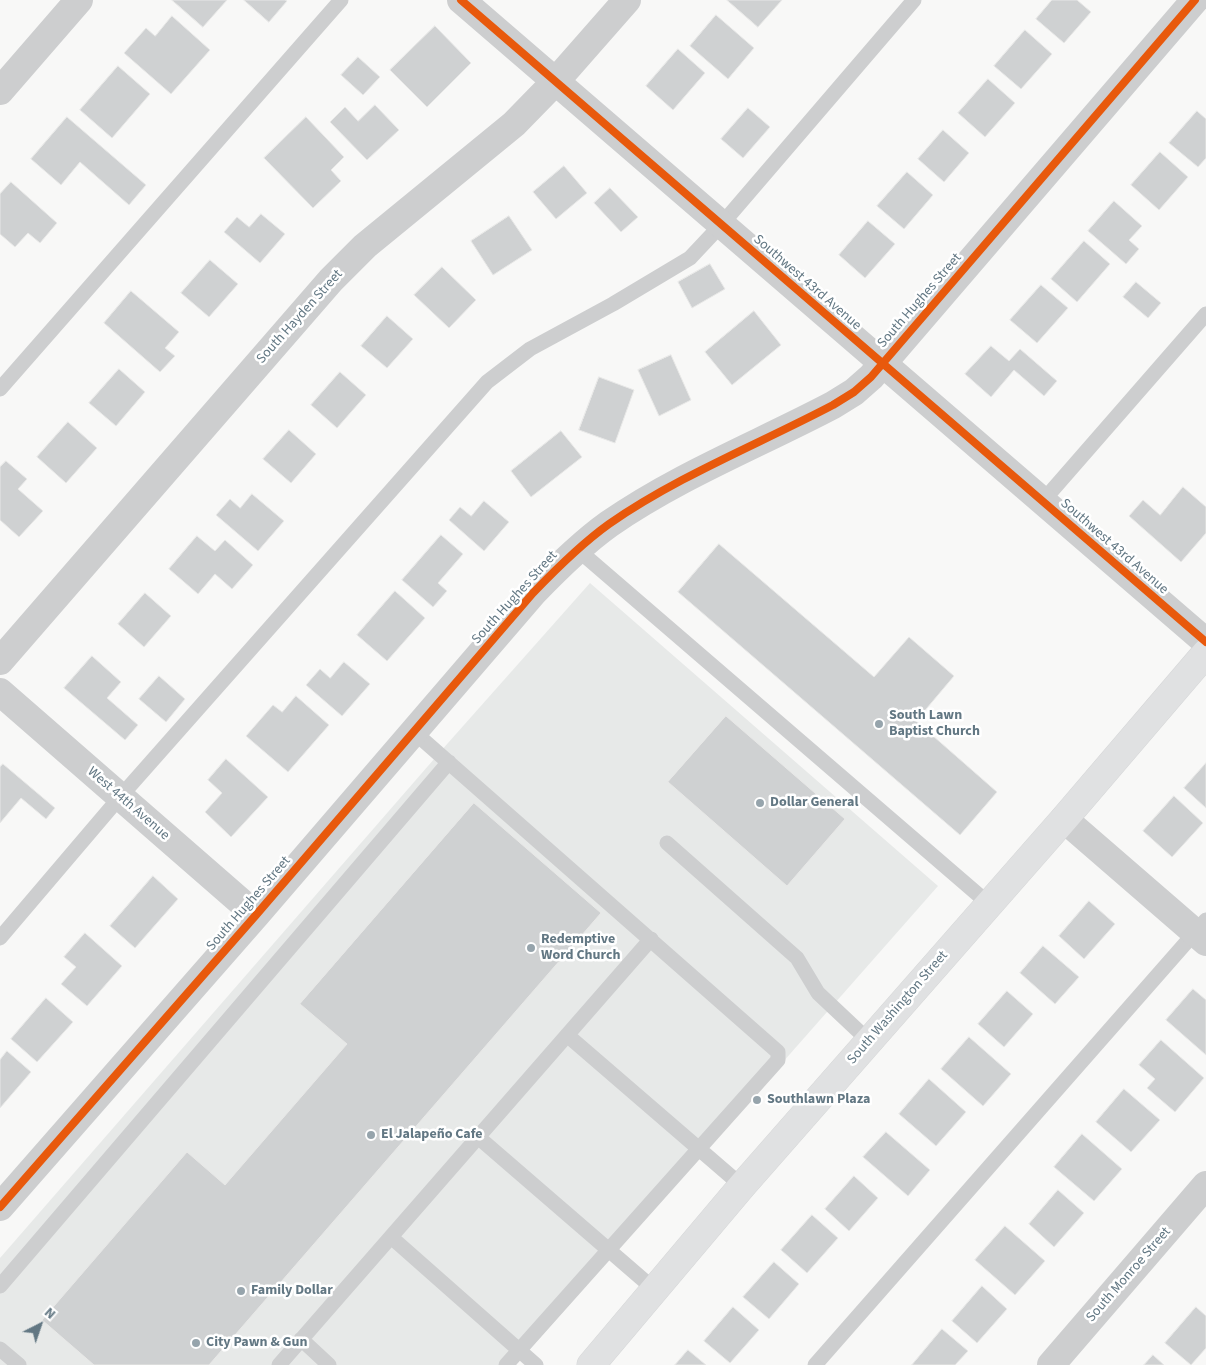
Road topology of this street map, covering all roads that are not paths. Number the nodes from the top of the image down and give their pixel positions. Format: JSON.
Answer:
{"nodes":[{"id":1,"x":79,"y":0,"type":"edge"},
{"id":2,"x":342,"y":0,"type":"edge"},
{"id":3,"x":461,"y":0,"type":"edge"},
{"id":4,"x":627,"y":0,"type":"edge"},
{"id":5,"x":914,"y":0,"type":"edge"},
{"id":6,"x":1195,"y":0,"type":"edge"},
{"id":7,"x":555,"y":82,"type":"junction"},
{"id":8,"x":0,"y":91,"type":"edge"},
{"id":9,"x":721,"y":225,"type":"junction"},
{"id":10,"x":1206,"y":314,"type":"edge"},
{"id":11,"x":882,"y":364,"type":"junction"},
{"id":12,"x":0,"y":389,"type":"edge"},
{"id":13,"x":1042,"y":502,"type":"junction"},
{"id":14,"x":577,"y":550,"type":"junction"},
{"id":15,"x":1206,"y":642,"type":"edge"},
{"id":16,"x":1206,"y":653,"type":"edge"},
{"id":17,"x":0,"y":661,"type":"edge"},
{"id":18,"x":0,"y":692,"type":"edge"},
{"id":19,"x":414,"y":732,"type":"junction"},
{"id":20,"x":449,"y":762,"type":"junction"},
{"id":21,"x":120,"y":797,"type":"junction"},
{"id":22,"x":1064,"y":819,"type":"junction"},
{"id":23,"x":666,"y":844,"type":"dead end"},
{"id":24,"x":989,"y":904,"type":"junction"},
{"id":25,"x":256,"y":915,"type":"junction"},
{"id":26,"x":1202,"y":932,"type":"edge"},
{"id":27,"x":0,"y":938,"type":"edge"},
{"id":28,"x":651,"y":939,"type":"junction"},
{"id":29,"x":568,"y":1034,"type":"junction"},
{"id":30,"x":869,"y":1041,"type":"junction"},
{"id":31,"x":478,"y":1137,"type":"junction"},
{"id":32,"x":699,"y":1149,"type":"junction"},
{"id":33,"x":1206,"y":1185,"type":"edge"},
{"id":34,"x":742,"y":1186,"type":"junction"},
{"id":35,"x":0,"y":1207,"type":"edge"},
{"id":36,"x":391,"y":1237,"type":"junction"},
{"id":37,"x":608,"y":1250,"type":"junction"},
{"id":38,"x":0,"y":1286,"type":"edge"},
{"id":39,"x":655,"y":1290,"type":"junction"},
{"id":40,"x":301,"y":1339,"type":"junction"},
{"id":41,"x":0,"y":1349,"type":"edge"},
{"id":42,"x":519,"y":1351,"type":"junction"},
{"id":43,"x":19,"y":1365,"type":"edge"},
{"id":44,"x":279,"y":1365,"type":"edge"},
{"id":45,"x":329,"y":1365,"type":"edge"},
{"id":46,"x":506,"y":1365,"type":"edge"},
{"id":47,"x":536,"y":1365,"type":"edge"},
{"id":48,"x":591,"y":1365,"type":"edge"},
{"id":49,"x":815,"y":1365,"type":"edge"},
{"id":50,"x":1051,"y":1365,"type":"edge"}],
"edges":[{"from":1,"to":8,"type":"street"},
{"from":2,"to":12,"type":"lane"},
{"from":3,"to":7,"type":"street","name":"Southwest 43rd Avenue"},
{"from":4,"to":7,"type":"street","name":"South Hayden Street"},
{"from":5,"to":9,"type":"lane"},
{"from":6,"to":11,"type":"street","name":"South Hughes Street"},
{"from":7,"to":9,"type":"street","name":"Southwest 43rd Avenue"},
{"from":7,"to":17,"type":"street","name":"South Hayden Street"},
{"from":9,"to":11,"type":"street","name":"Southwest 43rd Avenue"},
{"from":9,"to":21,"type":"lane"},
{"from":10,"to":13,"type":"lane"},
{"from":11,"to":13,"type":"street","name":"Southwest 43rd Avenue"},
{"from":11,"to":14,"type":"street","name":"South Hughes Street"},
{"from":13,"to":15,"type":"street","name":"Southwest 43rd Avenue"},
{"from":14,"to":19,"type":"street","name":"South Hughes Street"},
{"from":14,"to":24,"type":"lane"},
{"from":16,"to":22,"type":"main road","name":"South Washington Street"},
{"from":18,"to":21,"type":"street","name":"West 44th Avenue"},
{"from":19,"to":20,"type":"lane"},
{"from":19,"to":25,"type":"street","name":"South Hughes Street"},
{"from":20,"to":28,"type":"lane"},
{"from":20,"to":38,"type":"lane"},
{"from":21,"to":25,"type":"street","name":"West 44th Avenue"},
{"from":21,"to":27,"type":"lane"},
{"from":22,"to":24,"type":"main road","name":"South Washington Street"},
{"from":22,"to":26,"type":"street"},
{"from":23,"to":30,"type":"lane"},
{"from":24,"to":30,"type":"main road","name":"South Washington Street"},
{"from":25,"to":35,"type":"street","name":"South Hughes Street"},
{"from":26,"to":49,"type":"lane"},
{"from":28,"to":29,"type":"lane"},
{"from":28,"to":32,"type":"lane"},
{"from":29,"to":31,"type":"lane"},
{"from":29,"to":32,"type":"lane"},
{"from":30,"to":34,"type":"main road","name":"South Washington Street"},
{"from":31,"to":36,"type":"lane"},
{"from":31,"to":37,"type":"lane"},
{"from":32,"to":34,"type":"lane"},
{"from":32,"to":37,"type":"lane"},
{"from":33,"to":50,"type":"street","name":"South Monroe Street"},
{"from":34,"to":39,"type":"main road","name":"South Washington Street"},
{"from":36,"to":40,"type":"lane"},
{"from":36,"to":42,"type":"lane"},
{"from":37,"to":39,"type":"lane"},
{"from":37,"to":42,"type":"lane"},
{"from":39,"to":48,"type":"main road","name":"South Washington Street"},
{"from":40,"to":44,"type":"lane"},
{"from":40,"to":45,"type":"lane"},
{"from":41,"to":43,"type":"lane"},
{"from":42,"to":46,"type":"lane"},
{"from":42,"to":47,"type":"lane"}]}
